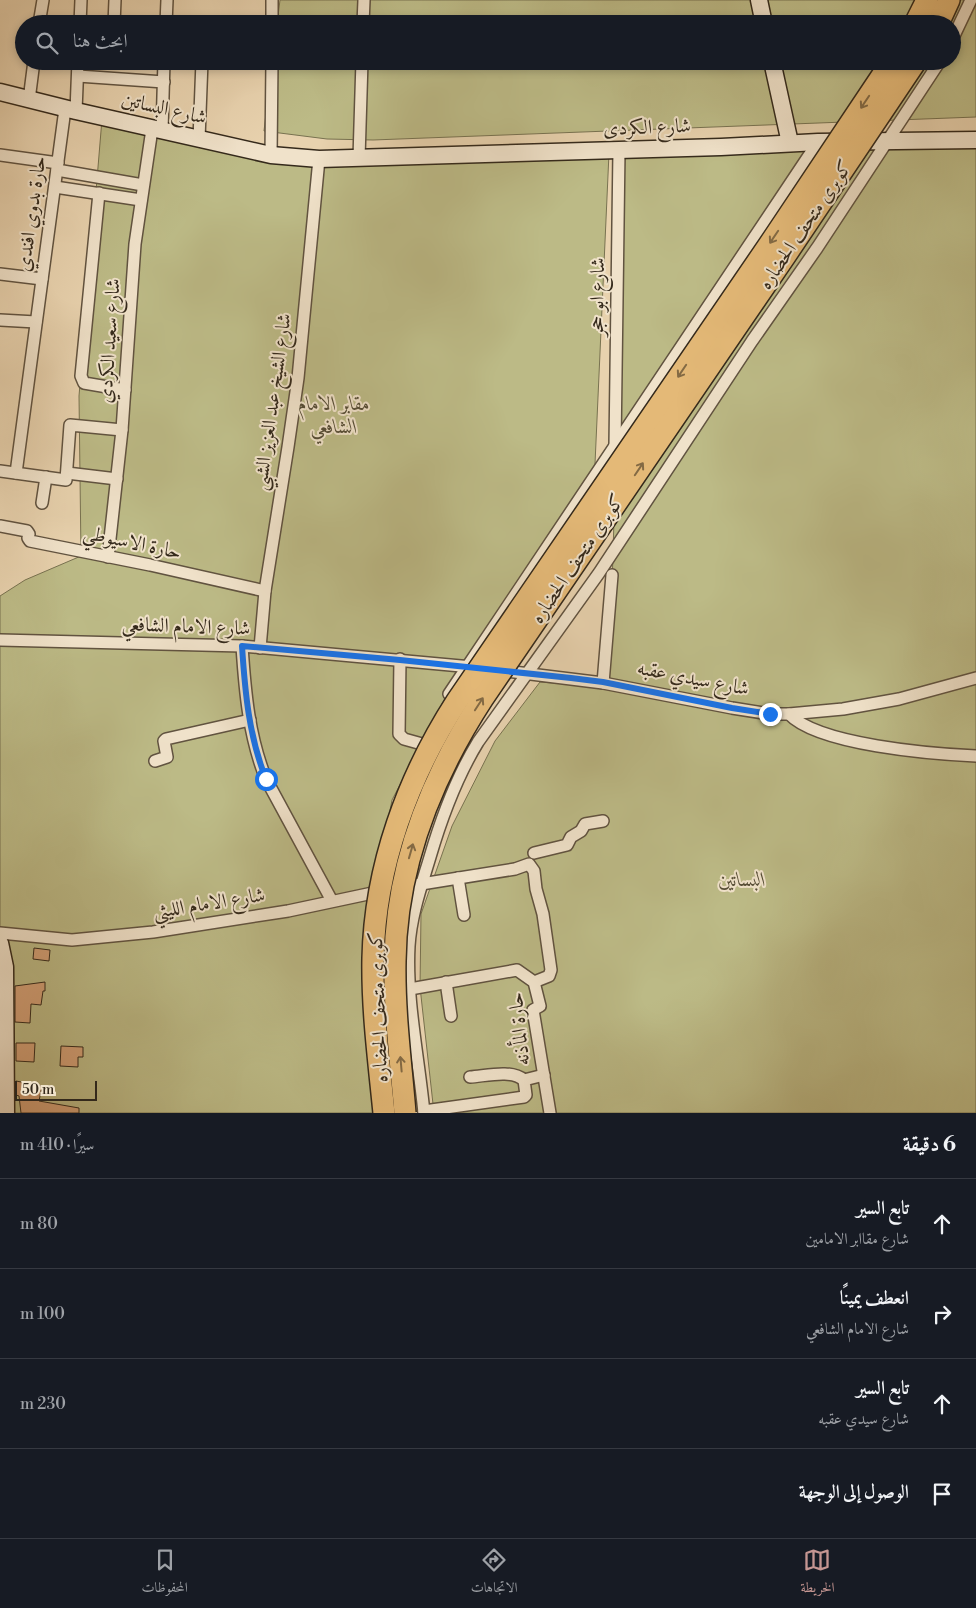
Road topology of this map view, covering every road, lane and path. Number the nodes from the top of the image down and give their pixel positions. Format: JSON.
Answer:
{"nodes":[{"id":1,"x":43,"y":0,"type":"edge"},
{"id":2,"x":81,"y":0,"type":"edge"},
{"id":3,"x":115,"y":0,"type":"edge"},
{"id":4,"x":167,"y":0,"type":"edge"},
{"id":5,"x":272,"y":0,"type":"edge"},
{"id":6,"x":364,"y":0,"type":"edge"},
{"id":7,"x":759,"y":0,"type":"edge"},
{"id":8,"x":927,"y":0,"type":"edge"},
{"id":9,"x":949,"y":0,"type":"edge"},
{"id":10,"x":971,"y":0,"type":"edge"},
{"id":11,"x":40,"y":15,"type":"edge"},
{"id":12,"x":80,"y":15,"type":"edge"},
{"id":13,"x":114,"y":15,"type":"edge"},
{"id":14,"x":166,"y":15,"type":"edge"},
{"id":15,"x":272,"y":15,"type":"edge"},
{"id":16,"x":363,"y":15,"type":"edge"},
{"id":17,"x":762,"y":15,"type":"edge"},
{"id":18,"x":920,"y":15,"type":"edge"},
{"id":19,"x":942,"y":15,"type":"edge"},
{"id":20,"x":961,"y":21,"type":"edge"},
{"id":21,"x":33,"y":70,"type":"edge"},
{"id":22,"x":78,"y":70,"type":"edge"},
{"id":23,"x":164,"y":70,"type":"edge"},
{"id":24,"x":202,"y":70,"type":"edge"},
{"id":25,"x":272,"y":70,"type":"edge"},
{"id":26,"x":362,"y":70,"type":"edge"},
{"id":27,"x":774,"y":70,"type":"edge"},
{"id":28,"x":886,"y":70,"type":"edge"},
{"id":29,"x":910,"y":70,"type":"edge"},
{"id":30,"x":934,"y":70,"type":"edge"},
{"id":31,"x":78,"y":76,"type":"junction"},
{"id":32,"x":164,"y":82,"type":"junction"},
{"id":33,"x":0,"y":92,"type":"edge"},
{"id":34,"x":29,"y":100,"type":"junction"},
{"id":35,"x":71,"y":110,"type":"junction"},
{"id":36,"x":157,"y":130,"type":"junction"},
{"id":37,"x":199,"y":139,"type":"junction"},
{"id":38,"x":889,"y":140,"type":"junction"},
{"id":39,"x":976,"y":140,"type":"edge"},
{"id":40,"x":818,"y":142,"type":"junction"},
{"id":41,"x":790,"y":143,"type":"junction"},
{"id":42,"x":619,"y":150,"type":"junction"},
{"id":43,"x":0,"y":155,"type":"edge"},
{"id":44,"x":271,"y":155,"type":"junction"},
{"id":45,"x":359,"y":158,"type":"junction"},
{"id":46,"x":319,"y":159,"type":"junction"},
{"id":47,"x":58,"y":167,"type":"junction"},
{"id":48,"x":143,"y":185,"type":"junction"},
{"id":49,"x":55,"y":186,"type":"junction"},
{"id":50,"x":99,"y":193,"type":"junction"},
{"id":51,"x":141,"y":200,"type":"junction"},
{"id":52,"x":0,"y":274,"type":"edge"},
{"id":53,"x":42,"y":279,"type":"junction"},
{"id":54,"x":0,"y":320,"type":"edge"},
{"id":55,"x":36,"y":322,"type":"junction"},
{"id":56,"x":698,"y":322,"type":"junction"},
{"id":57,"x":690,"y":333,"type":"junction"},
{"id":58,"x":749,"y":346,"type":"junction"},
{"id":59,"x":125,"y":390,"type":"junction"},
{"id":60,"x":122,"y":430,"type":"junction"},
{"id":61,"x":615,"y":446,"type":"junction"},
{"id":62,"x":0,"y":471,"type":"edge"},
{"id":63,"x":16,"y":473,"type":"junction"},
{"id":64,"x":67,"y":473,"type":"junction"},
{"id":65,"x":46,"y":477,"type":"junction"},
{"id":66,"x":117,"y":479,"type":"junction"},
{"id":67,"x":42,"y":503,"type":"dead end"},
{"id":68,"x":0,"y":526,"type":"edge"},
{"id":69,"x":108,"y":557,"type":"junction"},
{"id":70,"x":612,"y":575,"type":"dead end"},
{"id":71,"x":265,"y":591,"type":"junction"},
{"id":72,"x":0,"y":640,"type":"edge"},
{"id":73,"x":242,"y":646,"type":"junction"},
{"id":74,"x":260,"y":648,"type":"junction"},
{"id":75,"x":400,"y":660,"type":"junction"},
{"id":76,"x":467,"y":666,"type":"junction"},
{"id":77,"x":526,"y":674,"type":"junction"},
{"id":78,"x":976,"y":678,"type":"edge"},
{"id":79,"x":603,"y":682,"type":"junction"},
{"id":80,"x":789,"y":714,"type":"junction"},
{"id":81,"x":250,"y":720,"type":"junction"},
{"id":82,"x":422,"y":744,"type":"junction"},
{"id":83,"x":976,"y":756,"type":"edge"},
{"id":84,"x":155,"y":761,"type":"dead end"},
{"id":85,"x":603,"y":821,"type":"dead end"},
{"id":86,"x":532,"y":854,"type":"junction"},
{"id":87,"x":458,"y":878,"type":"junction"},
{"id":88,"x":421,"y":884,"type":"junction"},
{"id":89,"x":375,"y":892,"type":"junction"},
{"id":90,"x":332,"y":901,"type":"junction"},
{"id":91,"x":464,"y":915,"type":"dead end"},
{"id":92,"x":0,"y":933,"type":"edge"},
{"id":93,"x":0,"y":943,"type":"edge"},
{"id":94,"x":446,"y":982,"type":"junction"},
{"id":95,"x":534,"y":982,"type":"junction"},
{"id":96,"x":410,"y":988,"type":"junction"},
{"id":97,"x":451,"y":1016,"type":"dead end"},
{"id":98,"x":544,"y":1075,"type":"junction"},
{"id":99,"x":470,"y":1077,"type":"dead end"},
{"id":100,"x":524,"y":1080,"type":"junction"},
{"id":101,"x":418,"y":1112,"type":"edge"},
{"id":102,"x":6,"y":1113,"type":"edge"},
{"id":103,"x":379,"y":1113,"type":"edge"},
{"id":104,"x":384,"y":1113,"type":"edge"},
{"id":105,"x":550,"y":1113,"type":"edge"}],
"edges":[{"from":1,"to":11,"type":"street"},
{"from":2,"to":12,"type":"street"},
{"from":3,"to":13,"type":"street"},
{"from":4,"to":14,"type":"street"},
{"from":5,"to":15,"type":"street"},
{"from":6,"to":16,"type":"street"},
{"from":7,"to":17,"type":"street"},
{"from":8,"to":18,"type":"highway"},
{"from":9,"to":19,"type":"highway"},
{"from":10,"to":20,"type":"street"},
{"from":21,"to":34,"type":"street"},
{"from":22,"to":31,"type":"street","name":"حارة بدوي افندي"},
{"from":23,"to":32,"type":"street","name":"شارع سعيد الكردي"},
{"from":24,"to":37,"type":"street"},
{"from":25,"to":44,"type":"street"},
{"from":26,"to":45,"type":"street"},
{"from":27,"to":41,"type":"street"},
{"from":28,"to":104,"type":"highway","name":"كوبرى متحف الحضاره","one_way":true,"bridge":true},
{"from":101,"to":29,"type":"highway","name":"كوبرى متحف الحضاره","one_way":true,"bridge":true},
{"from":30,"to":38,"type":"street"},
{"from":31,"to":32,"type":"street"},
{"from":31,"to":35,"type":"street","name":"حارة بدوي افندي"},
{"from":32,"to":36,"type":"street","name":"شارع سعيد الكردي"},
{"from":33,"to":34,"type":"street","name":"شارع البساتين"},
{"from":34,"to":35,"type":"street","name":"شارع البساتين"},
{"from":35,"to":36,"type":"street","name":"شارع البساتين"},
{"from":35,"to":47,"type":"street","name":"حارة بدوي افندي"},
{"from":36,"to":37,"type":"street","name":"شارع البساتين"},
{"from":36,"to":48,"type":"street","name":"شارع سعيد الكردي"},
{"from":37,"to":44,"type":"street","name":"شارع البساتين"},
{"from":38,"to":39,"type":"street","name":"شارع الكردى"},
{"from":38,"to":40,"type":"street","name":"شارع الكردى"},
{"from":38,"to":58,"type":"street"},
{"from":40,"to":41,"type":"street","name":"شارع الكردى"},
{"from":40,"to":56,"type":"street"},
{"from":41,"to":42,"type":"street","name":"شارع الكردى"},
{"from":42,"to":45,"type":"street","name":"شارع الكردى"},
{"from":42,"to":61,"type":"street","name":"شارع ابو حجر"},
{"from":43,"to":47,"type":"street"},
{"from":44,"to":46,"type":"street","name":"شارع البساتين"},
{"from":45,"to":46,"type":"street","name":"شارع الكردى"},
{"from":46,"to":71,"type":"street","name":"شارع الشيخ عبد العزيز الشبي"},
{"from":47,"to":48,"type":"street"},
{"from":47,"to":49,"type":"street","name":"حارة بدوي افندي"},
{"from":48,"to":51,"type":"street","name":"شارع سعيد الكردي"},
{"from":49,"to":50,"type":"street"},
{"from":49,"to":53,"type":"street","name":"حارة بدوي افندي"},
{"from":50,"to":51,"type":"street"},
{"from":50,"to":59,"type":"street"},
{"from":51,"to":59,"type":"street","name":"شارع سعيد الكردي"},
{"from":52,"to":53,"type":"street"},
{"from":53,"to":55,"type":"street","name":"حارة بدوي افندي"},
{"from":54,"to":55,"type":"street"},
{"from":55,"to":63,"type":"street","name":"حارة بدوي افندي"},
{"from":56,"to":57,"type":"street"},
{"from":56,"to":58,"type":"street"},
{"from":57,"to":58,"type":"street"},
{"from":57,"to":61,"type":"street"},
{"from":58,"to":77,"type":"street"},
{"from":59,"to":60,"type":"street","name":"شارع سعيد الكردي"},
{"from":60,"to":64,"type":"street"},
{"from":60,"to":66,"type":"street","name":"شارع سعيد الكردي"},
{"from":61,"to":76,"type":"street"},
{"from":62,"to":63,"type":"street"},
{"from":63,"to":65,"type":"street"},
{"from":64,"to":65,"type":"street"},
{"from":64,"to":66,"type":"street"},
{"from":65,"to":67,"type":"street"},
{"from":66,"to":69,"type":"street","name":"شارع سعيد الكردي"},
{"from":68,"to":69,"type":"street","name":"حارة الاسيوطي"},
{"from":69,"to":71,"type":"street","name":"حارة الاسيوطي"},
{"from":70,"to":79,"type":"street"},
{"from":71,"to":74,"type":"street","name":"شارع الشيخ عبد العزيز الشبي"},
{"from":72,"to":73,"type":"street","name":"شارع الامام الشافعي"},
{"from":73,"to":74,"type":"street","name":"شارع الامام الشافعي"},
{"from":73,"to":81,"type":"street"},
{"from":74,"to":75,"type":"street","name":"شارع الامام الشافعي"},
{"from":75,"to":76,"type":"street","name":"شارع سيدي عقبه"},
{"from":75,"to":82,"type":"street"},
{"from":76,"to":77,"type":"street","name":"شارع سيدي عقبه"},
{"from":76,"to":82,"type":"street"},
{"from":77,"to":79,"type":"street","name":"شارع سيدي عقبه"},
{"from":77,"to":88,"type":"street"},
{"from":78,"to":80,"type":"street","name":"شارع سيدي عقبه"},
{"from":79,"to":80,"type":"street","name":"شارع سيدي عقبه"},
{"from":80,"to":83,"type":"street"},
{"from":81,"to":84,"type":"street"},
{"from":81,"to":90,"type":"street"},
{"from":82,"to":89,"type":"street"},
{"from":85,"to":86,"type":"street","name":"شارع الامام الليثي"},
{"from":86,"to":87,"type":"street","name":"شارع الامام الليثي"},
{"from":86,"to":95,"type":"street"},
{"from":87,"to":88,"type":"street","name":"شارع الامام الليثي"},
{"from":87,"to":91,"type":"street"},
{"from":88,"to":89,"type":"street","name":"شارع الامام الليثي"},
{"from":88,"to":96,"type":"street"},
{"from":89,"to":90,"type":"street","name":"شارع الامام الليثي"},
{"from":89,"to":103,"type":"street"},
{"from":90,"to":92,"type":"street","name":"شارع الامام الليثي"},
{"from":93,"to":102,"type":"street"},
{"from":94,"to":95,"type":"street","name":"حارة المأذنه"},
{"from":94,"to":96,"type":"street","name":"حارة المأذنه"},
{"from":94,"to":97,"type":"street"},
{"from":95,"to":98,"type":"street","name":"حارة المأذنه"},
{"from":96,"to":101,"type":"street"},
{"from":98,"to":100,"type":"street"},
{"from":98,"to":105,"type":"street","name":"حارة المأذنه"},
{"from":99,"to":100,"type":"street"},
{"from":100,"to":101,"type":"street"}]}
